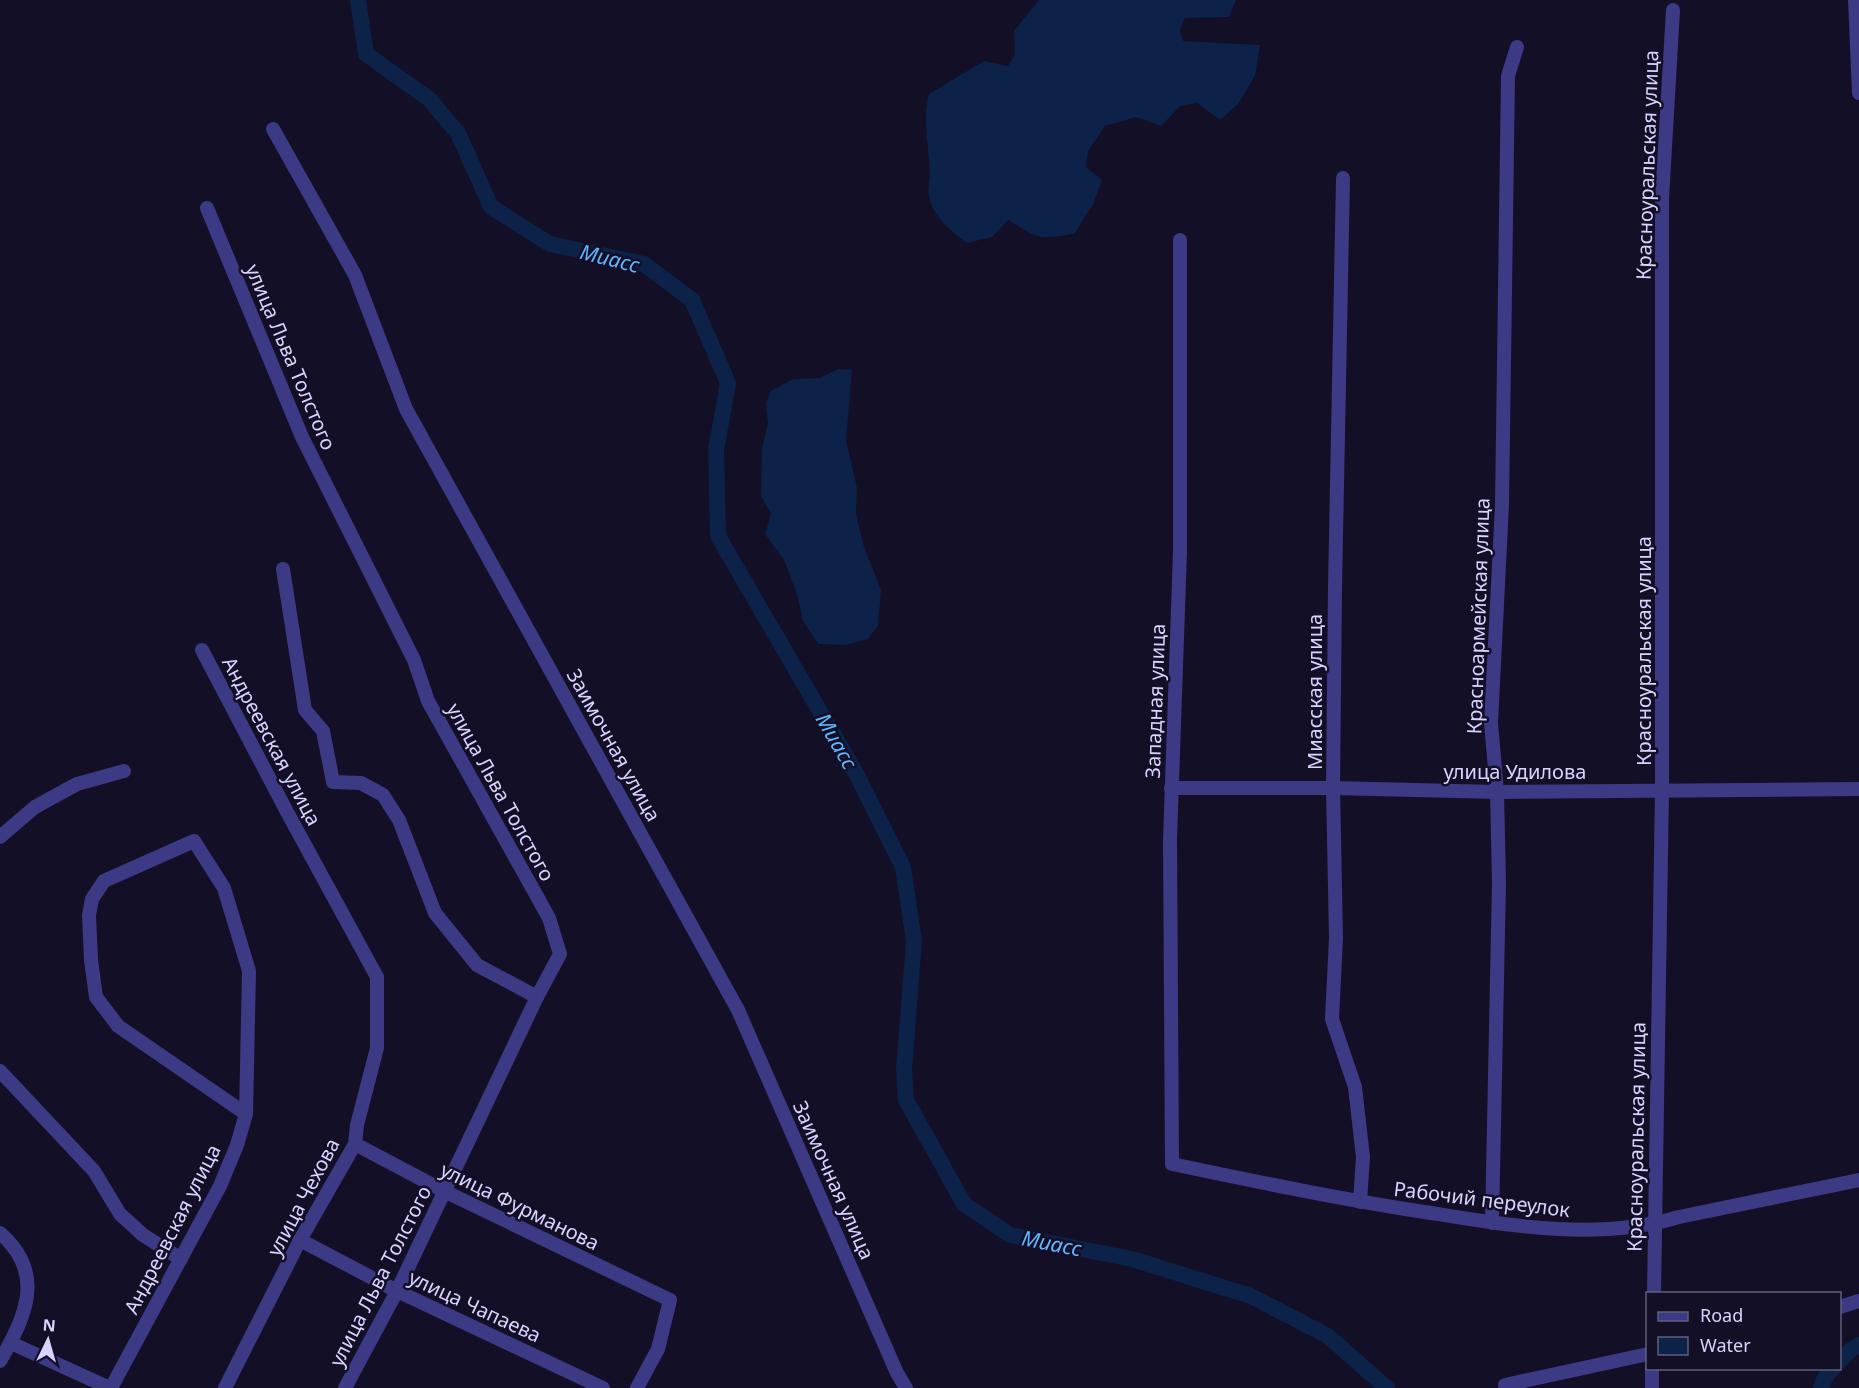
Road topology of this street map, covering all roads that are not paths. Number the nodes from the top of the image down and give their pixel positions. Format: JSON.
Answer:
{"nodes":[{"id":1,"x":1855,"y":0,"type":"edge"},
{"id":2,"x":1673,"y":10,"type":"dead end"},
{"id":3,"x":1858,"y":41,"type":"edge"},
{"id":4,"x":1517,"y":47,"type":"dead end"},
{"id":5,"x":1859,"y":93,"type":"edge"},
{"id":6,"x":273,"y":129,"type":"dead end"},
{"id":7,"x":1344,"y":178,"type":"dead end"},
{"id":8,"x":207,"y":208,"type":"dead end"},
{"id":9,"x":1180,"y":240,"type":"dead end"},
{"id":10,"x":284,"y":569,"type":"dead end"},
{"id":11,"x":202,"y":650,"type":"dead end"},
{"id":12,"x":124,"y":771,"type":"dead end"},
{"id":13,"x":1171,"y":788,"type":"junction"},
{"id":14,"x":1333,"y":788,"type":"junction"},
{"id":15,"x":1859,"y":789,"type":"edge"},
{"id":16,"x":1662,"y":790,"type":"junction"},
{"id":17,"x":1497,"y":792,"type":"junction"},
{"id":18,"x":0,"y":837,"type":"edge"},
{"id":19,"x":377,"y":977,"type":"joint"},
{"id":20,"x":537,"y":998,"type":"junction"},
{"id":21,"x":0,"y":1071,"type":"edge"},
{"id":22,"x":246,"y":1114,"type":"junction"},
{"id":23,"x":355,"y":1144,"type":"junction"},
{"id":24,"x":1172,"y":1164,"type":"joint"},
{"id":25,"x":1859,"y":1180,"type":"edge"},
{"id":26,"x":444,"y":1191,"type":"junction"},
{"id":27,"x":1360,"y":1202,"type":"junction"},
{"id":28,"x":1492,"y":1223,"type":"junction"},
{"id":29,"x":1655,"y":1224,"type":"junction"},
{"id":30,"x":0,"y":1233,"type":"edge"},
{"id":31,"x":300,"y":1239,"type":"junction"},
{"id":32,"x":181,"y":1259,"type":"junction"},
{"id":33,"x":398,"y":1291,"type":"junction"},
{"id":34,"x":1654,"y":1292,"type":"edge"},
{"id":35,"x":1859,"y":1301,"type":"edge"},
{"id":36,"x":1841,"y":1306,"type":"edge"},
{"id":37,"x":11,"y":1343,"type":"junction"},
{"id":38,"x":1646,"y":1354,"type":"edge"},
{"id":39,"x":0,"y":1361,"type":"edge"},
{"id":40,"x":1652,"y":1370,"type":"edge"},
{"id":41,"x":1505,"y":1386,"type":"dead end"},
{"id":42,"x":110,"y":1388,"type":"edge"},
{"id":43,"x":225,"y":1388,"type":"edge"},
{"id":44,"x":346,"y":1388,"type":"edge"},
{"id":45,"x":603,"y":1388,"type":"edge"},
{"id":46,"x":637,"y":1388,"type":"edge"},
{"id":47,"x":906,"y":1388,"type":"edge"},
{"id":48,"x":1652,"y":1388,"type":"edge"}],
"edges":[{"from":1,"to":3,"type":"street"},
{"from":2,"to":16,"type":"street","name":"Красноуральская улица"},
{"from":3,"to":5,"type":"street"},
{"from":4,"to":17,"type":"street","name":"Красноармейская улица"},
{"from":6,"to":47,"type":"street","name":"Заимочная улица"},
{"from":7,"to":14,"type":"street","name":"Миасская улица"},
{"from":8,"to":20,"type":"street","name":"улица Льва Толстого"},
{"from":9,"to":13,"type":"street","name":"Западная улица"},
{"from":10,"to":20,"type":"street"},
{"from":11,"to":19,"type":"street","name":"Андреевская улица"},
{"from":12,"to":18,"type":"street"},
{"from":13,"to":14,"type":"street","name":"улица Удилова"},
{"from":13,"to":24,"type":"street","name":"Западная улица"},
{"from":14,"to":17,"type":"street","name":"улица Удилова"},
{"from":14,"to":27,"type":"street","name":"Миасская улица"},
{"from":15,"to":16,"type":"street","name":"улица Удилова"},
{"from":16,"to":17,"type":"street","name":"улица Удилова"},
{"from":16,"to":29,"type":"street","name":"Красноуральская улица"},
{"from":17,"to":28,"type":"street","name":"Красноармейская улица"},
{"from":19,"to":23,"type":"street","name":"улица Чехова"},
{"from":20,"to":26,"type":"street","name":"улица Льва Толстого"},
{"from":21,"to":32,"type":"street"},
{"from":22,"to":22,"type":"street","name":"Андреевская улица"},
{"from":22,"to":32,"type":"street","name":"Андреевская улица"},
{"from":23,"to":26,"type":"street","name":"улица Фурманова"},
{"from":23,"to":31,"type":"street","name":"улица Чехова"},
{"from":24,"to":27,"type":"street","name":"Рабочий переулок"},
{"from":25,"to":29,"type":"street","name":"Рабочий переулок"},
{"from":26,"to":33,"type":"street","name":"улица Льва Толстого"},
{"from":26,"to":46,"type":"street","name":"улица Фурманова"},
{"from":27,"to":28,"type":"street","name":"Рабочий переулок"},
{"from":28,"to":29,"type":"street","name":"Рабочий переулок"},
{"from":29,"to":34,"type":"street","name":"Красноуральская улица"},
{"from":30,"to":37,"type":"street"},
{"from":31,"to":33,"type":"street","name":"улица Чапаева"},
{"from":31,"to":43,"type":"street","name":"улица Чехова"},
{"from":32,"to":42,"type":"street","name":"Андреевская улица"},
{"from":33,"to":44,"type":"street","name":"улица Льва Толстого"},
{"from":33,"to":45,"type":"street","name":"улица Чапаева"},
{"from":35,"to":36,"type":"street"},
{"from":37,"to":39,"type":"street"},
{"from":37,"to":42,"type":"street"},
{"from":38,"to":41,"type":"street"},
{"from":40,"to":48,"type":"street"}]}
